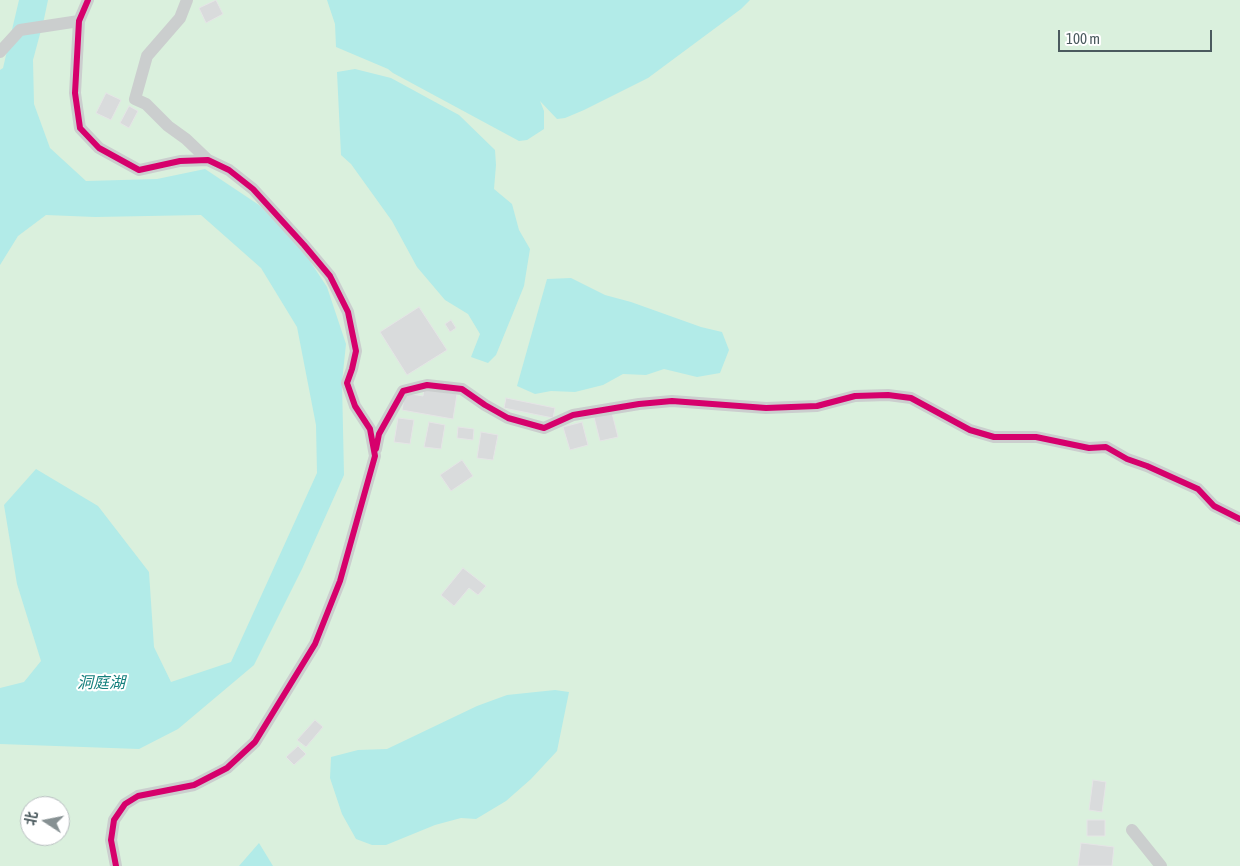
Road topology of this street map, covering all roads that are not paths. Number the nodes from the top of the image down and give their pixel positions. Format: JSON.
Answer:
{"nodes":[{"id":1,"x":88,"y":0,"type":"edge"},
{"id":2,"x":188,"y":0,"type":"edge"},
{"id":3,"x":79,"y":21,"type":"junction"},
{"id":4,"x":0,"y":52,"type":"edge"},
{"id":5,"x":208,"y":160,"type":"junction"},
{"id":6,"x":375,"y":456,"type":"junction"},
{"id":7,"x":1240,"y":519,"type":"edge"},
{"id":8,"x":1132,"y":830,"type":"dead end"},
{"id":9,"x":116,"y":866,"type":"edge"},
{"id":10,"x":1161,"y":866,"type":"edge"}],
"edges":[{"from":1,"to":3,"type":"street"},
{"from":2,"to":5,"type":"street"},
{"from":3,"to":4,"type":"street"},
{"from":3,"to":5,"type":"street"},
{"from":5,"to":6,"type":"street"},
{"from":6,"to":7,"type":"street"},
{"from":6,"to":9,"type":"street"},
{"from":8,"to":10,"type":"street"}]}
